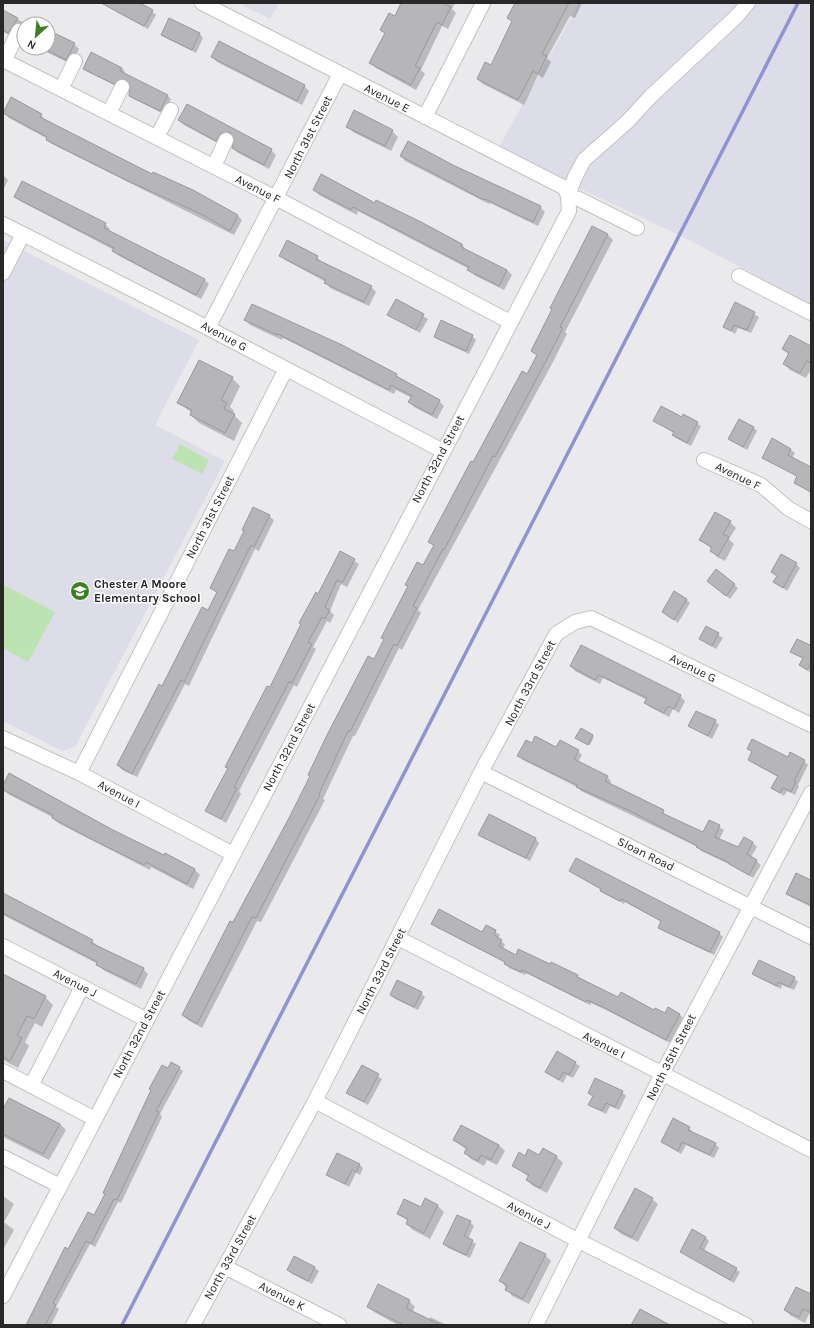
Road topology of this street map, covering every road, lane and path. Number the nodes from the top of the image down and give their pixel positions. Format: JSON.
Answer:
{"nodes":[{"id":1,"x":202,"y":3,"type":"edge"},
{"id":2,"x":483,"y":3,"type":"edge"},
{"id":3,"x":748,"y":3,"type":"edge"},
{"id":4,"x":16,"y":36,"type":"edge"},
{"id":5,"x":3,"y":60,"type":"edge"},
{"id":6,"x":76,"y":61,"type":"dead end"},
{"id":7,"x":340,"y":74,"type":"junction"},
{"id":8,"x":122,"y":87,"type":"dead end"},
{"id":9,"x":61,"y":89,"type":"junction"},
{"id":10,"x":171,"y":110,"type":"dead end"},
{"id":11,"x":108,"y":113,"type":"junction"},
{"id":12,"x":425,"y":117,"type":"junction"},
{"id":13,"x":156,"y":137,"type":"junction"},
{"id":14,"x":226,"y":140,"type":"dead end"},
{"id":15,"x":214,"y":166,"type":"junction"},
{"id":16,"x":568,"y":196,"type":"junction"},
{"id":17,"x":276,"y":198,"type":"junction"},
{"id":18,"x":3,"y":224,"type":"edge"},
{"id":19,"x":637,"y":228,"type":"dead end"},
{"id":20,"x":23,"y":234,"type":"junction"},
{"id":21,"x":3,"y":273,"type":"edge"},
{"id":22,"x":739,"y":276,"type":"dead end"},
{"id":23,"x":811,"y":313,"type":"edge"},
{"id":24,"x":510,"y":322,"type":"junction"},
{"id":25,"x":208,"y":328,"type":"junction"},
{"id":26,"x":286,"y":369,"type":"junction"},
{"id":27,"x":443,"y":451,"type":"junction"},
{"id":28,"x":704,"y":460,"type":"dead end"},
{"id":29,"x":811,"y":520,"type":"edge"},
{"id":30,"x":575,"y":622,"type":"joint"},
{"id":31,"x":811,"y":725,"type":"edge"},
{"id":32,"x":3,"y":738,"type":"edge"},
{"id":33,"x":481,"y":772,"type":"junction"},
{"id":34,"x":79,"y":773,"type":"junction"},
{"id":35,"x":811,"y":793,"type":"edge"},
{"id":36,"x":233,"y":854,"type":"junction"},
{"id":37,"x":751,"y":906,"type":"junction"},
{"id":38,"x":811,"y":936,"type":"edge"},
{"id":39,"x":398,"y":938,"type":"junction"},
{"id":40,"x":3,"y":946,"type":"edge"},
{"id":41,"x":82,"y":987,"type":"junction"},
{"id":42,"x":147,"y":1020,"type":"junction"},
{"id":43,"x":3,"y":1071,"type":"edge"},
{"id":44,"x":662,"y":1074,"type":"junction"},
{"id":45,"x":31,"y":1086,"type":"junction"},
{"id":46,"x":315,"y":1101,"type":"junction"},
{"id":47,"x":95,"y":1119,"type":"junction"},
{"id":48,"x":811,"y":1150,"type":"edge"},
{"id":49,"x":3,"y":1157,"type":"edge"},
{"id":50,"x":60,"y":1186,"type":"junction"},
{"id":51,"x":579,"y":1241,"type":"junction"},
{"id":52,"x":224,"y":1266,"type":"junction"},
{"id":53,"x":3,"y":1296,"type":"edge"},
{"id":54,"x":193,"y":1325,"type":"edge"},
{"id":55,"x":339,"y":1325,"type":"edge"},
{"id":56,"x":536,"y":1325,"type":"edge"},
{"id":57,"x":746,"y":1325,"type":"edge"}],
"edges":[{"from":1,"to":7,"type":"street","name":"Avenue E"},
{"from":2,"to":12,"type":"street"},
{"from":3,"to":16,"type":"street","name":"North 32nd Street"},
{"from":4,"to":5,"type":"street"},
{"from":5,"to":9,"type":"street","name":"Avenue F"},
{"from":6,"to":9,"type":"street"},
{"from":7,"to":12,"type":"street","name":"Avenue E"},
{"from":7,"to":17,"type":"street","name":"North 31st Street"},
{"from":8,"to":11,"type":"street"},
{"from":9,"to":11,"type":"street","name":"Avenue F"},
{"from":10,"to":13,"type":"street"},
{"from":11,"to":13,"type":"street","name":"Avenue F"},
{"from":12,"to":16,"type":"street","name":"Avenue E"},
{"from":13,"to":15,"type":"street","name":"Avenue F"},
{"from":14,"to":15,"type":"street"},
{"from":15,"to":17,"type":"street","name":"Avenue F"},
{"from":16,"to":19,"type":"street"},
{"from":16,"to":24,"type":"street","name":"North 32nd Street"},
{"from":17,"to":24,"type":"street","name":"Avenue F"},
{"from":17,"to":25,"type":"street","name":"North 31st Street"},
{"from":18,"to":20,"type":"street","name":"Avenue G"},
{"from":20,"to":21,"type":"street"},
{"from":20,"to":25,"type":"street","name":"Avenue G"},
{"from":22,"to":23,"type":"street"},
{"from":24,"to":27,"type":"street","name":"North 32nd Street"},
{"from":25,"to":26,"type":"street","name":"Avenue G"},
{"from":26,"to":27,"type":"street","name":"Avenue G"},
{"from":26,"to":34,"type":"street","name":"North 31st Street"},
{"from":27,"to":36,"type":"street","name":"North 32nd Street"},
{"from":28,"to":29,"type":"street","name":"Avenue F"},
{"from":30,"to":31,"type":"street","name":"Avenue G"},
{"from":30,"to":33,"type":"street","name":"North 33rd Street"},
{"from":32,"to":34,"type":"street","name":"Avenue I"},
{"from":33,"to":37,"type":"street","name":"Sloan Road"},
{"from":33,"to":39,"type":"street","name":"North 33rd Street"},
{"from":34,"to":36,"type":"street","name":"Avenue I"},
{"from":35,"to":37,"type":"street","name":"North 35th Street"},
{"from":36,"to":42,"type":"street","name":"North 32nd Street"},
{"from":37,"to":38,"type":"street","name":"Sloan Road"},
{"from":37,"to":44,"type":"street","name":"North 35th Street"},
{"from":39,"to":44,"type":"street","name":"Avenue I"},
{"from":39,"to":46,"type":"street","name":"North 33rd Street"},
{"from":40,"to":41,"type":"street","name":"Avenue J"},
{"from":41,"to":42,"type":"street","name":"Avenue J"},
{"from":41,"to":45,"type":"street"},
{"from":42,"to":47,"type":"street","name":"North 32nd Street"},
{"from":43,"to":45,"type":"street"},
{"from":44,"to":48,"type":"street","name":"Avenue I"},
{"from":44,"to":51,"type":"street","name":"North 35th Street"},
{"from":45,"to":47,"type":"street"},
{"from":46,"to":51,"type":"street","name":"Avenue J"},
{"from":46,"to":52,"type":"street","name":"North 33rd Street"},
{"from":47,"to":50,"type":"street","name":"North 32nd Street"},
{"from":49,"to":50,"type":"street"},
{"from":50,"to":53,"type":"street","name":"North 32nd Street"},
{"from":51,"to":56,"type":"street","name":"North 35th Street"},
{"from":51,"to":57,"type":"street","name":"Avenue J"},
{"from":52,"to":54,"type":"street","name":"North 33rd Street"},
{"from":52,"to":55,"type":"street","name":"Avenue K"}]}
